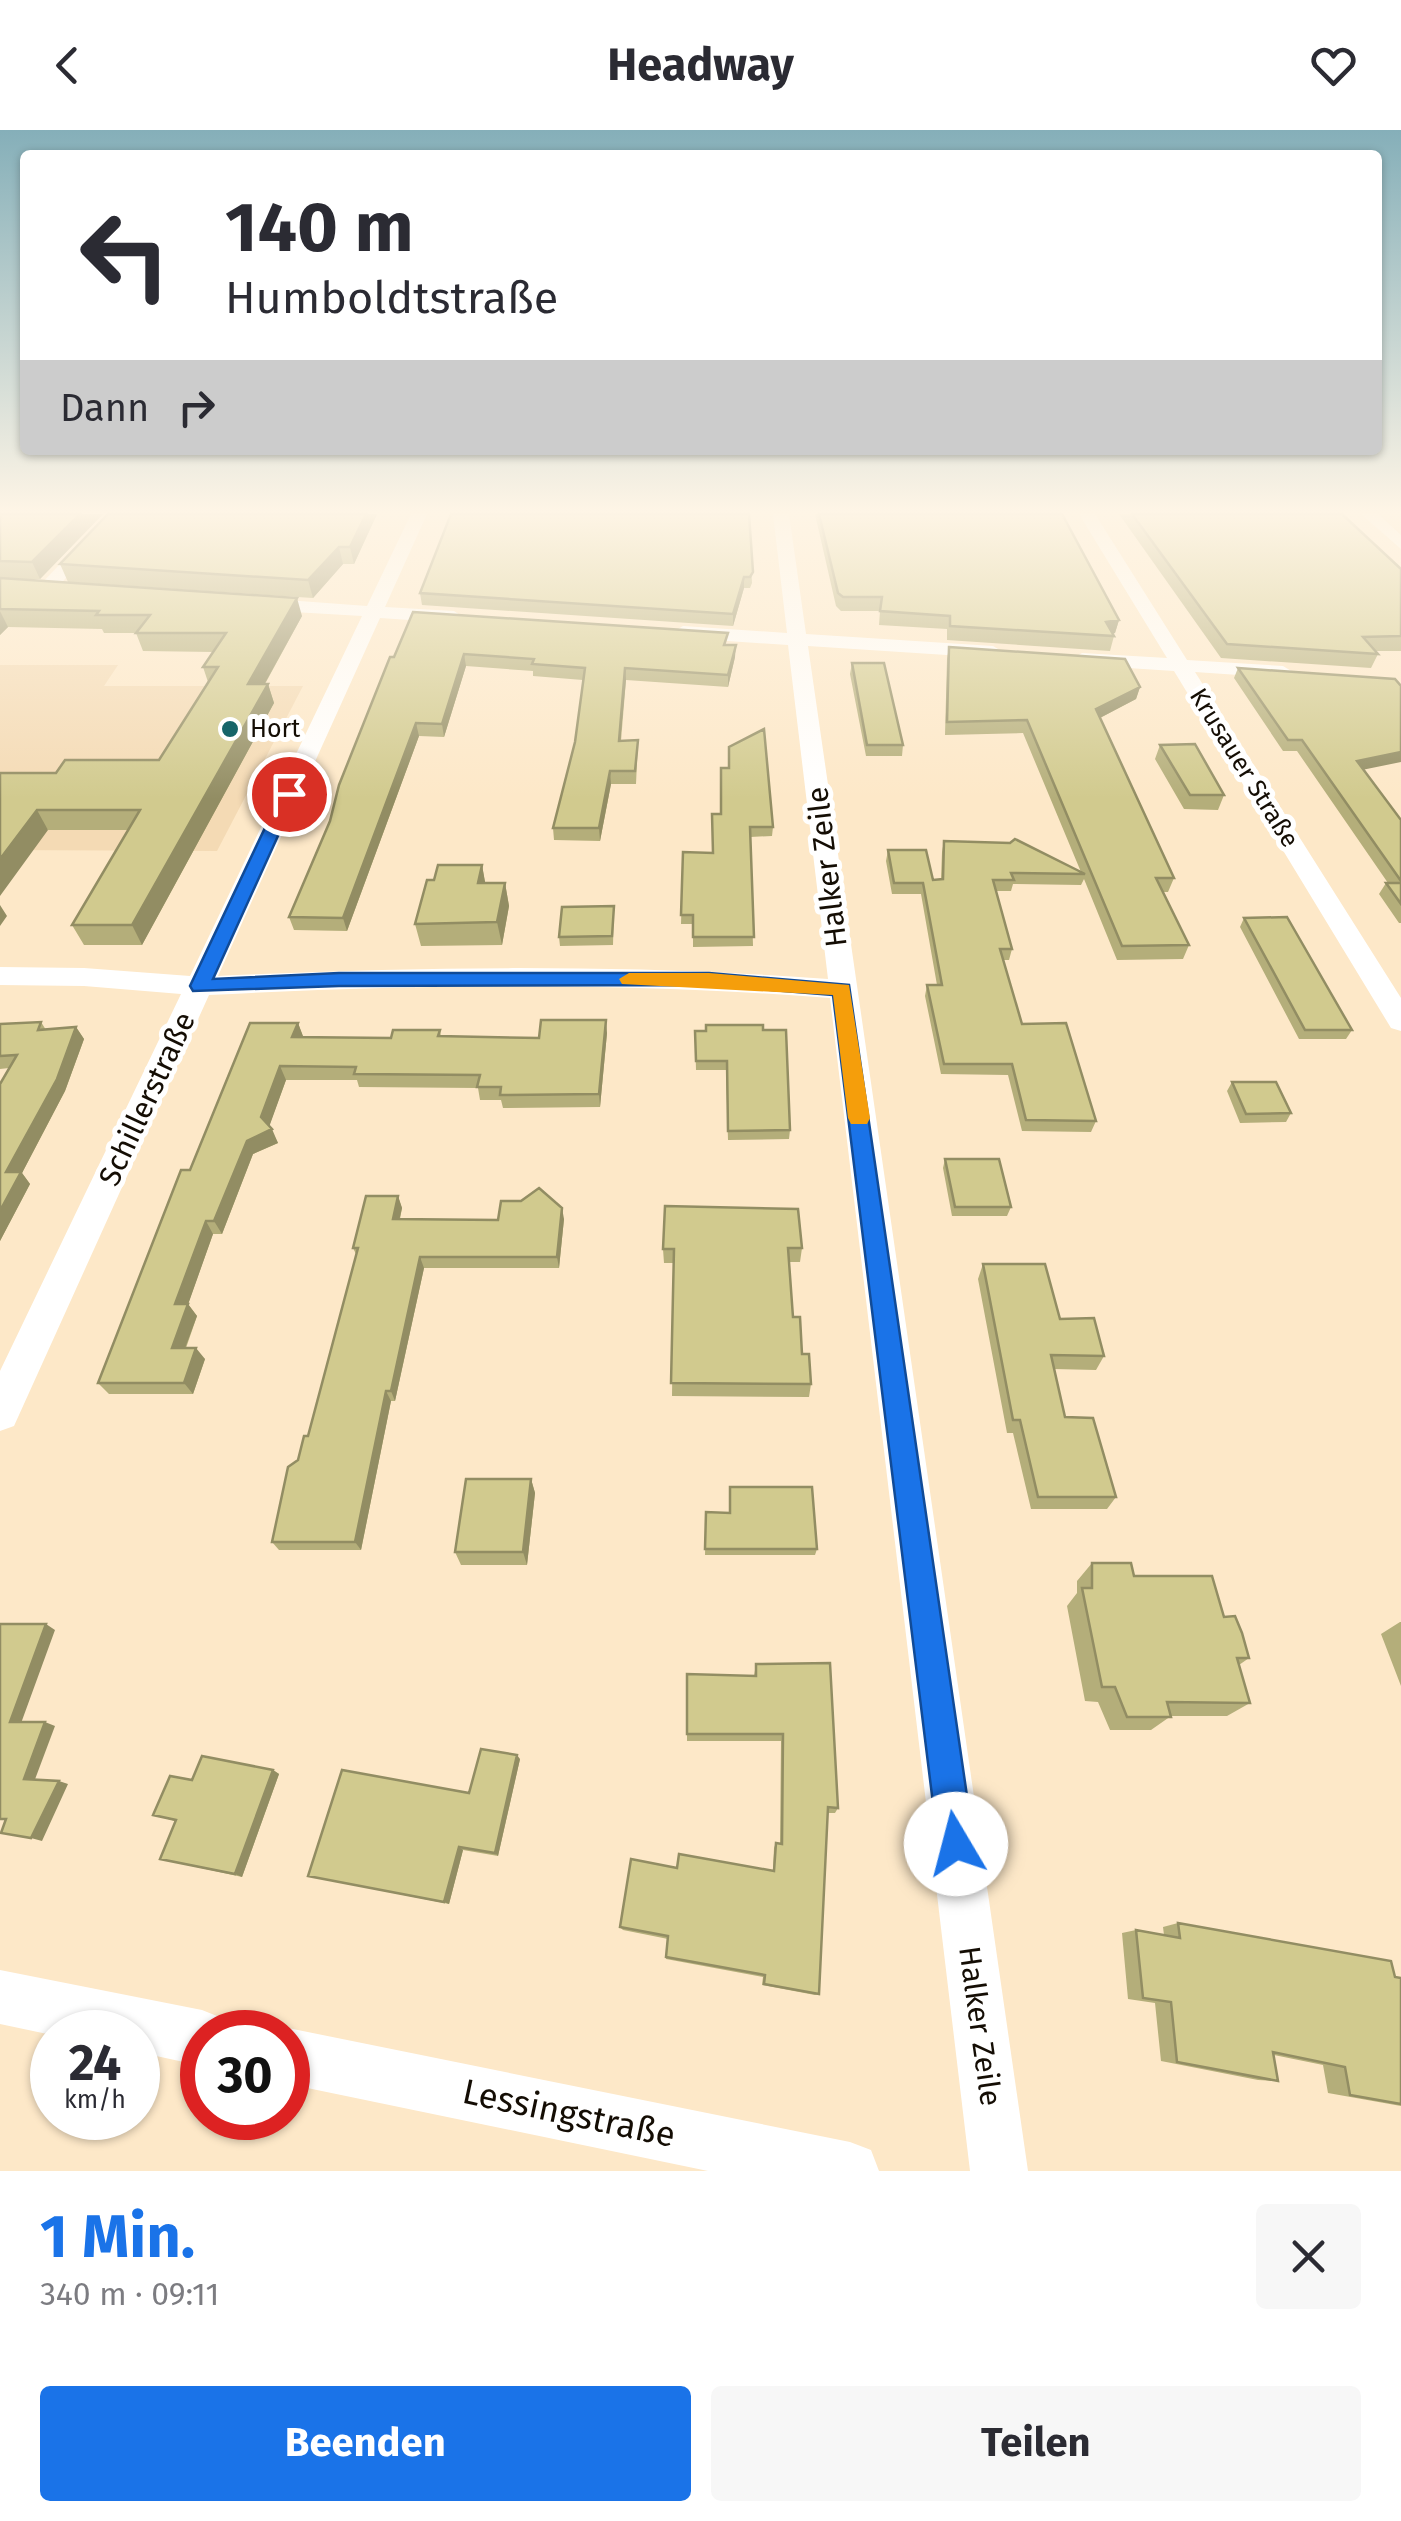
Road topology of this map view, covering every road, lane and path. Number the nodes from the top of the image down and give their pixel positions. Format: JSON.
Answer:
{"nodes":[{"id":1,"x":335,"y":609,"type":"edge"},
{"id":2,"x":375,"y":609,"type":"edge"},
{"id":3,"x":795,"y":609,"type":"edge"},
{"id":4,"x":1145,"y":609,"type":"edge"},
{"id":5,"x":374,"y":612,"type":"junction"},
{"id":6,"x":473,"y":618,"type":"edge"},
{"id":7,"x":664,"y":630,"type":"edge"},
{"id":8,"x":799,"y":639,"type":"junction"},
{"id":9,"x":1018,"y":654,"type":"edge"},
{"id":10,"x":1058,"y":657,"type":"edge"},
{"id":11,"x":1180,"y":666,"type":"junction"},
{"id":12,"x":1302,"y":674,"type":"edge"},
{"id":13,"x":0,"y":976,"type":"edge"},
{"id":14,"x":200,"y":986,"type":"junction"},
{"id":15,"x":842,"y":990,"type":"junction"},
{"id":16,"x":1401,"y":1022,"type":"edge"},
{"id":17,"x":0,"y":1412,"type":"edge"},
{"id":18,"x":0,"y":1997,"type":"edge"},
{"id":19,"x":180,"y":2034,"type":"edge"},
{"id":20,"x":310,"y":2061,"type":"edge"},
{"id":21,"x":850,"y":2171,"type":"edge"},
{"id":22,"x":999,"y":2171,"type":"edge"}],
"edges":[{"from":1,"to":5,"type":"street"},
{"from":2,"to":5,"type":"street","name":"Schillerstraße"},
{"from":3,"to":8,"type":"street","name":"Halker Zeile"},
{"from":4,"to":11,"type":"street","name":"Krusauer Straße"},
{"from":5,"to":6,"type":"street"},
{"from":5,"to":14,"type":"street","name":"Schillerstraße"},
{"from":7,"to":8,"type":"street"},
{"from":8,"to":9,"type":"street"},
{"from":8,"to":15,"type":"street","name":"Halker Zeile"},
{"from":10,"to":11,"type":"street"},
{"from":11,"to":12,"type":"street"},
{"from":11,"to":16,"type":"street","name":"Krusauer Straße"},
{"from":13,"to":14,"type":"street"},
{"from":14,"to":15,"type":"street"},
{"from":14,"to":17,"type":"street","name":"Schillerstraße"},
{"from":15,"to":22,"type":"street","name":"Halker Zeile"},
{"from":18,"to":19,"type":"street"},
{"from":20,"to":21,"type":"street","name":"Lessingstraße"}]}
